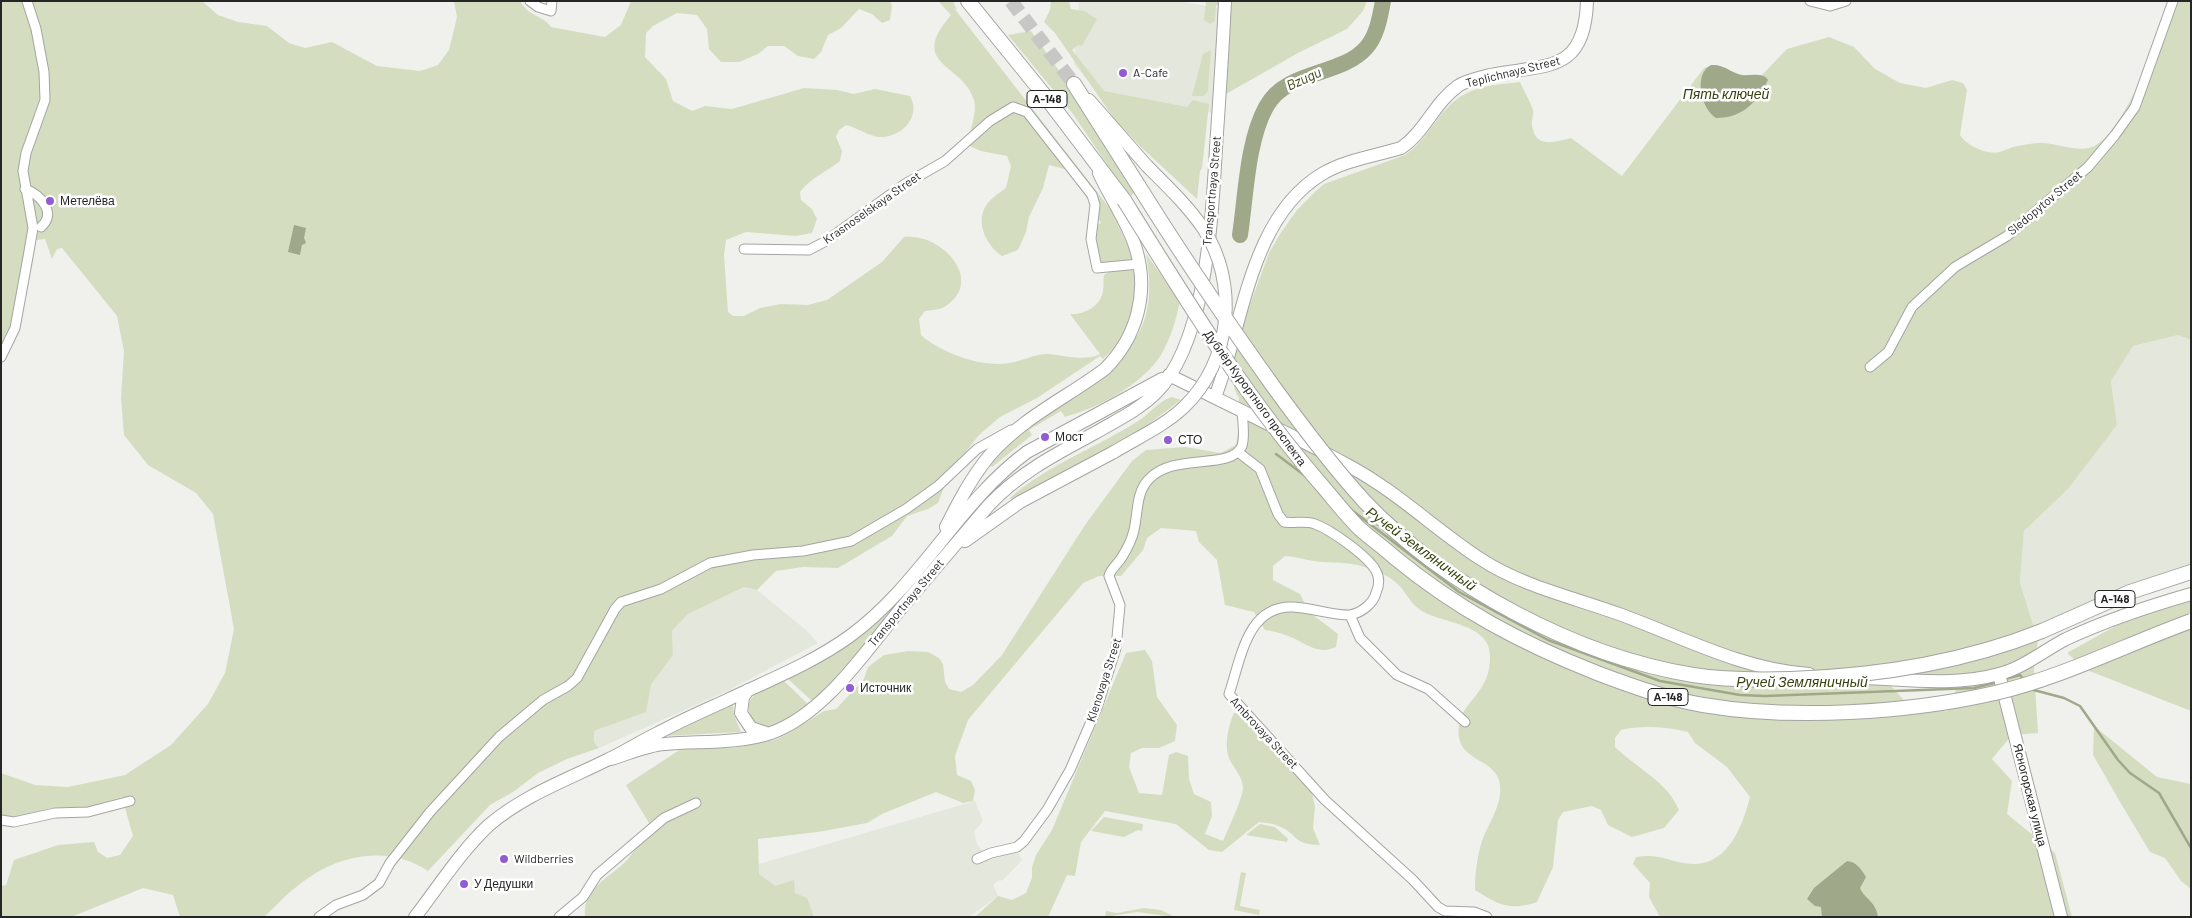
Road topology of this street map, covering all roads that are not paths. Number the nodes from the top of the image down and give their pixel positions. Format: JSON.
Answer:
{"nodes":[{"id":1,"x":27,"y":1,"type":"edge"},
{"id":2,"x":530,"y":1,"type":"edge"},
{"id":3,"x":968,"y":1,"type":"edge"},
{"id":4,"x":1225,"y":1,"type":"edge"},
{"id":5,"x":1587,"y":1,"type":"edge"},
{"id":6,"x":1810,"y":1,"type":"edge"},
{"id":7,"x":1846,"y":1,"type":"edge"},
{"id":8,"x":2173,"y":1,"type":"edge"},
{"id":9,"x":551,"y":6,"type":"edge"},
{"id":10,"x":1074,"y":84,"type":"joint"},
{"id":11,"x":1094,"y":161,"type":"junction"},
{"id":12,"x":26,"y":189,"type":"junction"},
{"id":13,"x":37,"y":228,"type":"junction"},
{"id":14,"x":744,"y":249,"type":"dead end"},
{"id":15,"x":1139,"y":264,"type":"junction"},
{"id":16,"x":1,"y":357,"type":"edge"},
{"id":17,"x":1870,"y":367,"type":"dead end"},
{"id":18,"x":1169,"y":375,"type":"junction"},
{"id":19,"x":1215,"y":397,"type":"junction"},
{"id":20,"x":1242,"y":412,"type":"junction"},
{"id":21,"x":1023,"y":424,"type":"junction"},
{"id":22,"x":1238,"y":452,"type":"junction"},
{"id":23,"x":934,"y":550,"type":"junction"},
{"id":24,"x":944,"y":559,"type":"junction"},
{"id":25,"x":2191,"y":572,"type":"edge"},
{"id":26,"x":2191,"y":594,"type":"edge"},
{"id":27,"x":1350,"y":614,"type":"junction"},
{"id":28,"x":2191,"y":621,"type":"edge"},
{"id":29,"x":1999,"y":674,"type":"junction"},
{"id":30,"x":748,"y":690,"type":"junction"},
{"id":31,"x":1465,"y":722,"type":"dead end"},
{"id":32,"x":769,"y":733,"type":"junction"},
{"id":33,"x":611,"y":759,"type":"junction"},
{"id":34,"x":130,"y":801,"type":"dead end"},
{"id":35,"x":696,"y":803,"type":"dead end"},
{"id":36,"x":1,"y":820,"type":"edge"},
{"id":37,"x":977,"y":859,"type":"dead end"},
{"id":38,"x":319,"y":917,"type":"edge"},
{"id":39,"x":415,"y":917,"type":"edge"},
{"id":40,"x":559,"y":917,"type":"edge"},
{"id":41,"x":1487,"y":917,"type":"edge"},
{"id":42,"x":2060,"y":917,"type":"edge"}],
"edges":[{"from":1,"to":12,"type":"street"},
{"from":2,"to":9,"type":"street"},
{"from":3,"to":11,"type":"main road","name":"Дублёр Курортного проспекта","number":"А-148"},
{"from":4,"to":18,"type":"main road","name":"Transportnaya Street"},
{"from":5,"to":19,"type":"main road","name":"Teplichnaya Street"},
{"from":6,"to":7,"type":"street"},
{"from":8,"to":17,"type":"street","name":"Sledopytov Street"},
{"from":10,"to":24,"type":"main road","number":"А-148","bridge":true},
{"from":10,"to":25,"type":"main road","name":"Дублёр Курортного проспекта","number":"А-148","bridge":true},
{"from":11,"to":15,"type":"main road","number":"А-148"},
{"from":11,"to":28,"type":"main road","name":"Дублёр Курортного проспекта","number":"А-148","bridge":true},
{"from":12,"to":13,"type":"street"},
{"from":12,"to":13,"type":"street"},
{"from":13,"to":16,"type":"street"},
{"from":14,"to":15,"type":"street","name":"Krasnoselskaya Street"},
{"from":15,"to":21,"type":"main road","number":"А-148"},
{"from":18,"to":19,"type":"main road"},
{"from":18,"to":23,"type":"main road","name":"Transportnaya Street"},
{"from":18,"to":24,"type":"main road","name":"Transportnaya Street"},
{"from":19,"to":20,"type":"main road"},
{"from":20,"to":22,"type":"street"},
{"from":20,"to":29,"type":"main road"},
{"from":21,"to":23,"type":"main road","number":"А-148"},
{"from":21,"to":38,"type":"street"},
{"from":22,"to":27,"type":"street"},
{"from":22,"to":37,"type":"street","name":"Klenovaya Street"},
{"from":23,"to":30,"type":"main road","name":"Transportnaya Street"},
{"from":24,"to":32,"type":"main road","name":"Transportnaya Street"},
{"from":26,"to":29,"type":"main road"},
{"from":27,"to":31,"type":"street"},
{"from":27,"to":41,"type":"street","name":"Ambrovaya Street"},
{"from":29,"to":42,"type":"main road","name":"Ясногорская улица"},
{"from":30,"to":32,"type":"main road"},
{"from":30,"to":33,"type":"main road","name":"Transportnaya Street"},
{"from":32,"to":33,"type":"main road","name":"Transportnaya Street"},
{"from":33,"to":39,"type":"main road","name":"Transportnaya Street"},
{"from":34,"to":36,"type":"street"},
{"from":35,"to":40,"type":"street"}]}
